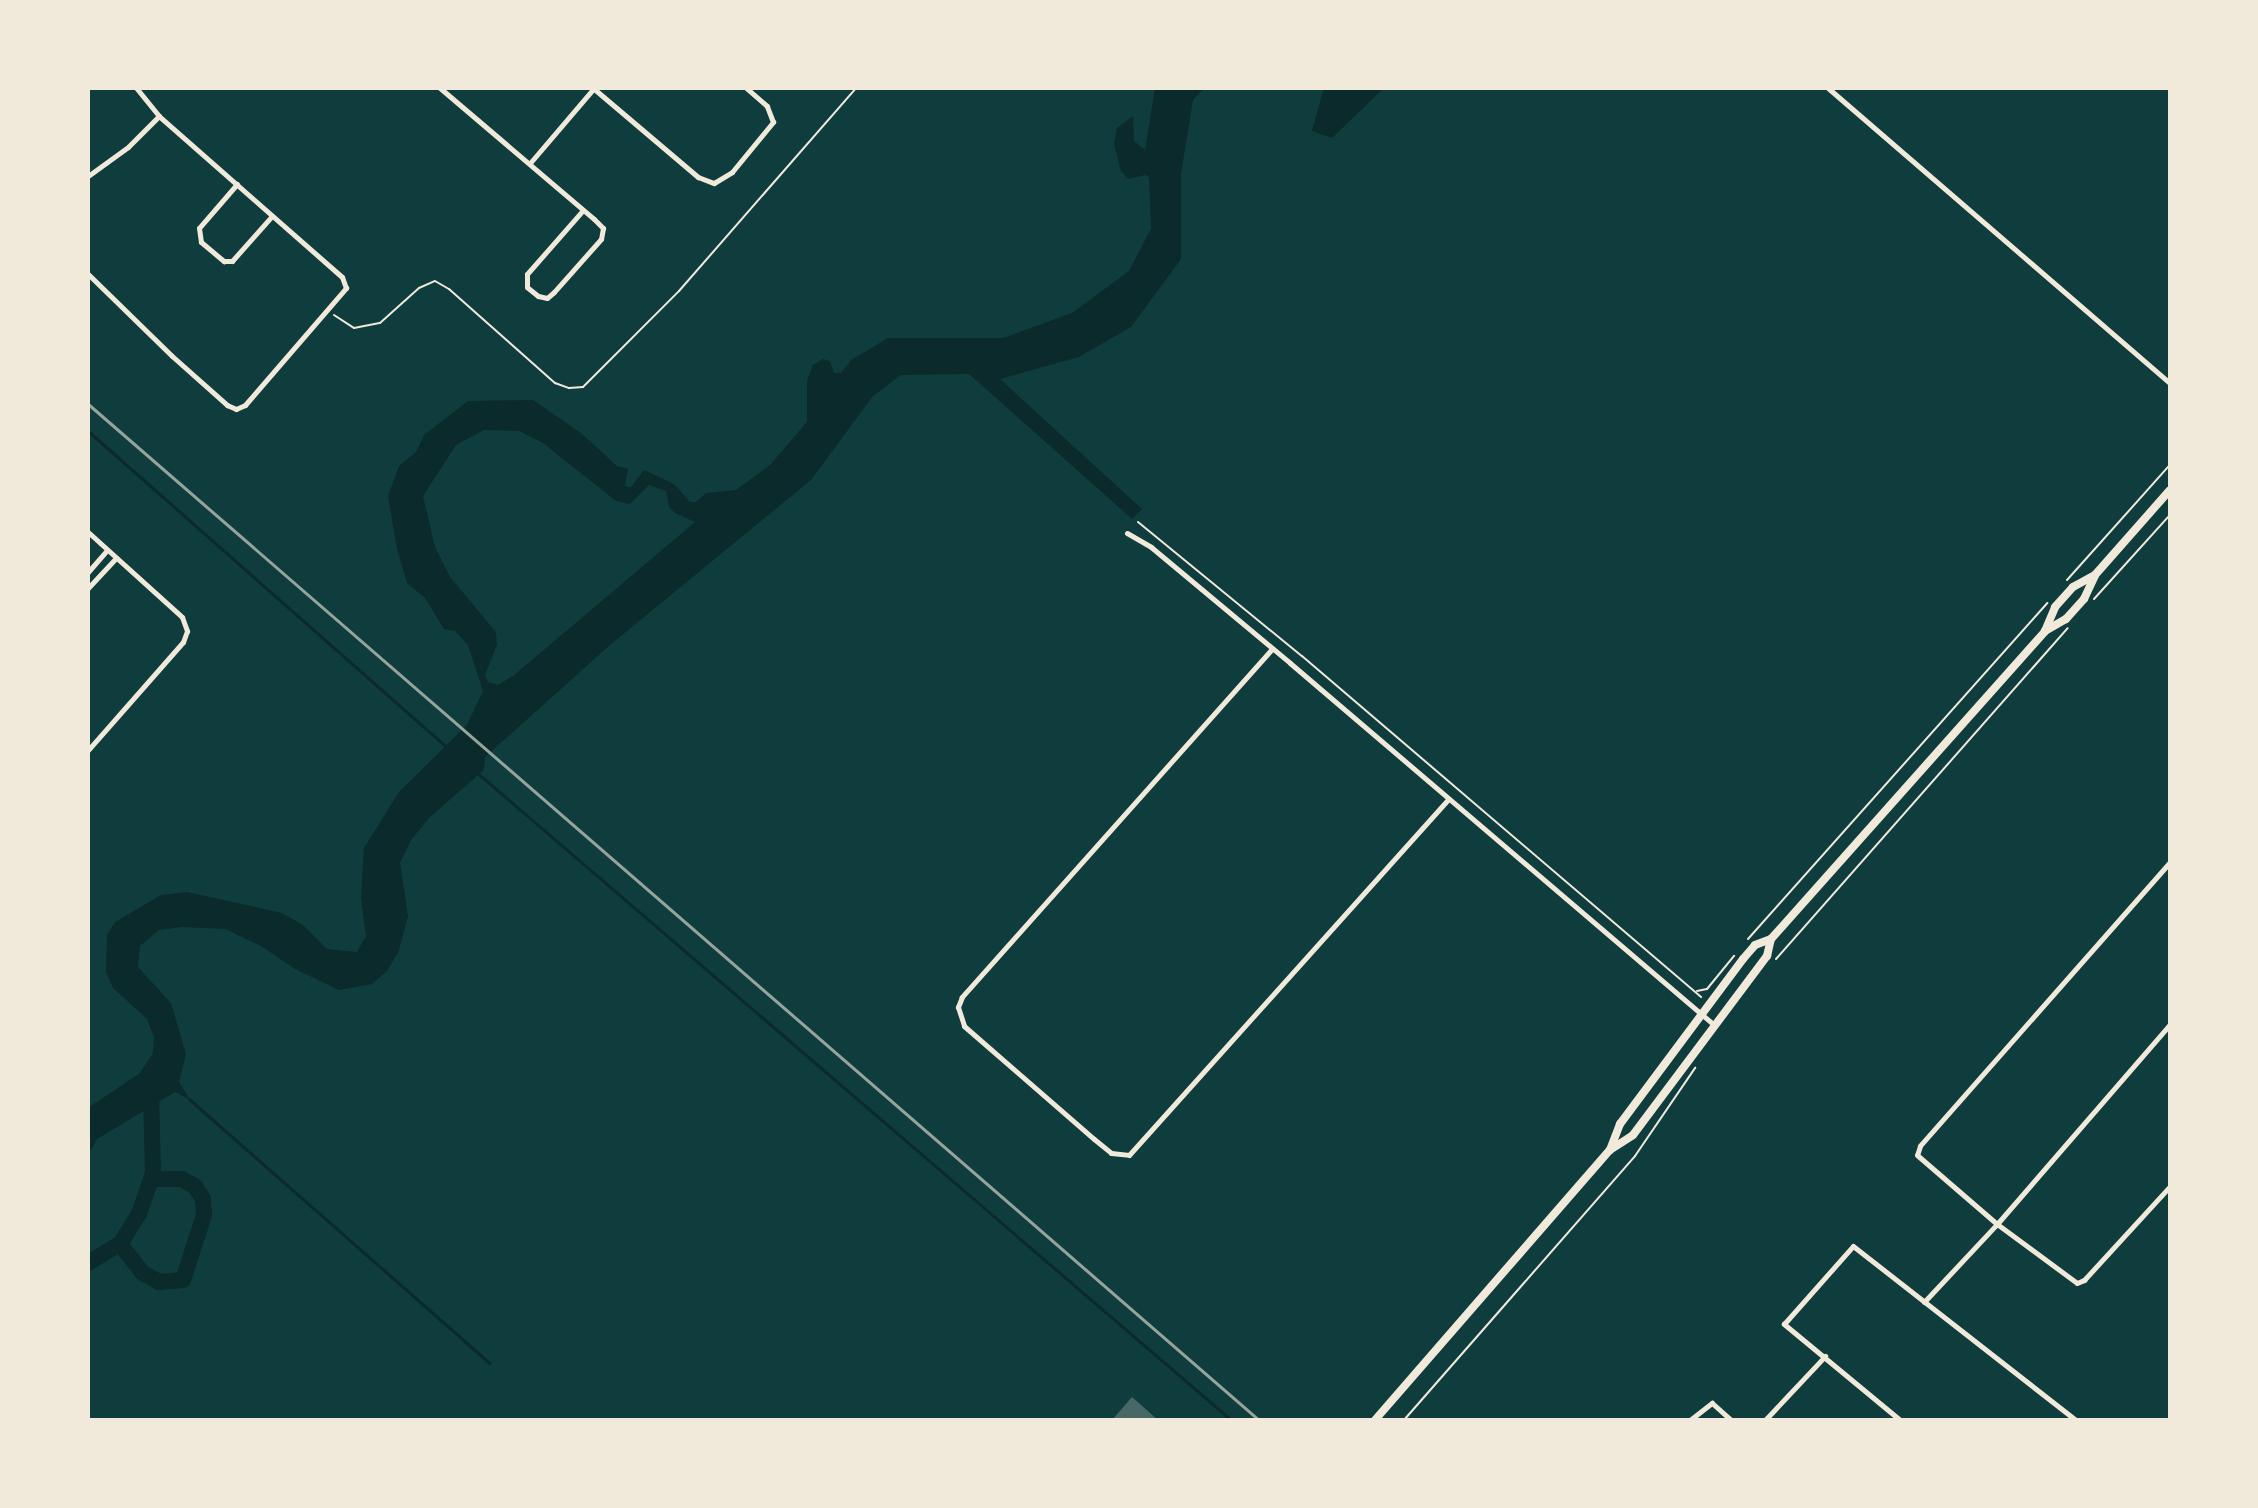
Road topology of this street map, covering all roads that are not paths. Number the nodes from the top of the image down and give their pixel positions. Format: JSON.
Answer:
{"nodes":[{"id":1,"x":136,"y":88,"type":"edge"},
{"id":2,"x":440,"y":88,"type":"edge"},
{"id":3,"x":594,"y":88,"type":"edge"},
{"id":4,"x":746,"y":88,"type":"edge"},
{"id":5,"x":1828,"y":88,"type":"edge"},
{"id":6,"x":159,"y":116,"type":"junction"},
{"id":7,"x":529,"y":164,"type":"junction"},
{"id":8,"x":88,"y":176,"type":"edge"},
{"id":9,"x":237,"y":184,"type":"junction"},
{"id":10,"x":583,"y":210,"type":"junction"},
{"id":11,"x":272,"y":216,"type":"junction"},
{"id":12,"x":88,"y":274,"type":"edge"},
{"id":13,"x":2170,"y":383,"type":"edge"},
{"id":14,"x":2170,"y":490,"type":"edge"},
{"id":15,"x":88,"y":532,"type":"edge"},
{"id":16,"x":1127,"y":533,"type":"dead end"},
{"id":17,"x":107,"y":550,"type":"junction"},
{"id":18,"x":116,"y":558,"type":"junction"},
{"id":19,"x":88,"y":572,"type":"edge"},
{"id":20,"x":2095,"y":575,"type":"junction"},
{"id":21,"x":88,"y":588,"type":"edge"},
{"id":22,"x":2045,"y":631,"type":"junction"},
{"id":23,"x":1271,"y":650,"type":"junction"},
{"id":24,"x":88,"y":750,"type":"edge"},
{"id":25,"x":1447,"y":800,"type":"junction"},
{"id":26,"x":2170,"y":862,"type":"edge"},
{"id":27,"x":1771,"y":939,"type":"junction"},
{"id":28,"x":1700,"y":1014,"type":"junction"},
{"id":29,"x":1713,"y":1024,"type":"junction"},
{"id":30,"x":2170,"y":1024,"type":"edge"},
{"id":31,"x":1610,"y":1150,"type":"junction"},
{"id":32,"x":2170,"y":1186,"type":"edge"},
{"id":33,"x":1997,"y":1224,"type":"junction"},
{"id":34,"x":1924,"y":1302,"type":"junction"},
{"id":35,"x":1825,"y":1356,"type":"junction"},
{"id":36,"x":1375,"y":1420,"type":"edge"},
{"id":37,"x":1690,"y":1420,"type":"edge"},
{"id":38,"x":1731,"y":1420,"type":"edge"},
{"id":39,"x":1765,"y":1420,"type":"edge"},
{"id":40,"x":1900,"y":1420,"type":"edge"},
{"id":41,"x":2076,"y":1420,"type":"edge"}],
"edges":[{"from":1,"to":6,"type":"street"},
{"from":2,"to":7,"type":"street"},
{"from":3,"to":4,"type":"street"},
{"from":3,"to":7,"type":"street"},
{"from":5,"to":13,"type":"street"},
{"from":6,"to":8,"type":"street"},
{"from":6,"to":9,"type":"street"},
{"from":7,"to":10,"type":"street"},
{"from":9,"to":11,"type":"street"},
{"from":9,"to":11,"type":"street"},
{"from":10,"to":10,"type":"street"},
{"from":11,"to":12,"type":"street"},
{"from":14,"to":20,"type":"main road"},
{"from":15,"to":17,"type":"street"},
{"from":16,"to":23,"type":"street"},
{"from":17,"to":18,"type":"street"},
{"from":17,"to":19,"type":"street"},
{"from":18,"to":21,"type":"street"},
{"from":18,"to":24,"type":"street"},
{"from":20,"to":22,"type":"main road"},
{"from":20,"to":22,"type":"main road"},
{"from":22,"to":27,"type":"main road"},
{"from":23,"to":25,"type":"street"},
{"from":23,"to":25,"type":"street"},
{"from":25,"to":28,"type":"street"},
{"from":26,"to":33,"type":"street"},
{"from":27,"to":28,"type":"main road"},
{"from":27,"to":29,"type":"main road"},
{"from":28,"to":29,"type":"street"},
{"from":28,"to":31,"type":"main road"},
{"from":29,"to":31,"type":"main road"},
{"from":30,"to":33,"type":"street"},
{"from":31,"to":36,"type":"main road"},
{"from":32,"to":33,"type":"street"},
{"from":33,"to":34,"type":"street"},
{"from":34,"to":35,"type":"street"},
{"from":34,"to":41,"type":"street"},
{"from":35,"to":39,"type":"street"},
{"from":35,"to":40,"type":"street"},
{"from":37,"to":38,"type":"street"}]}
